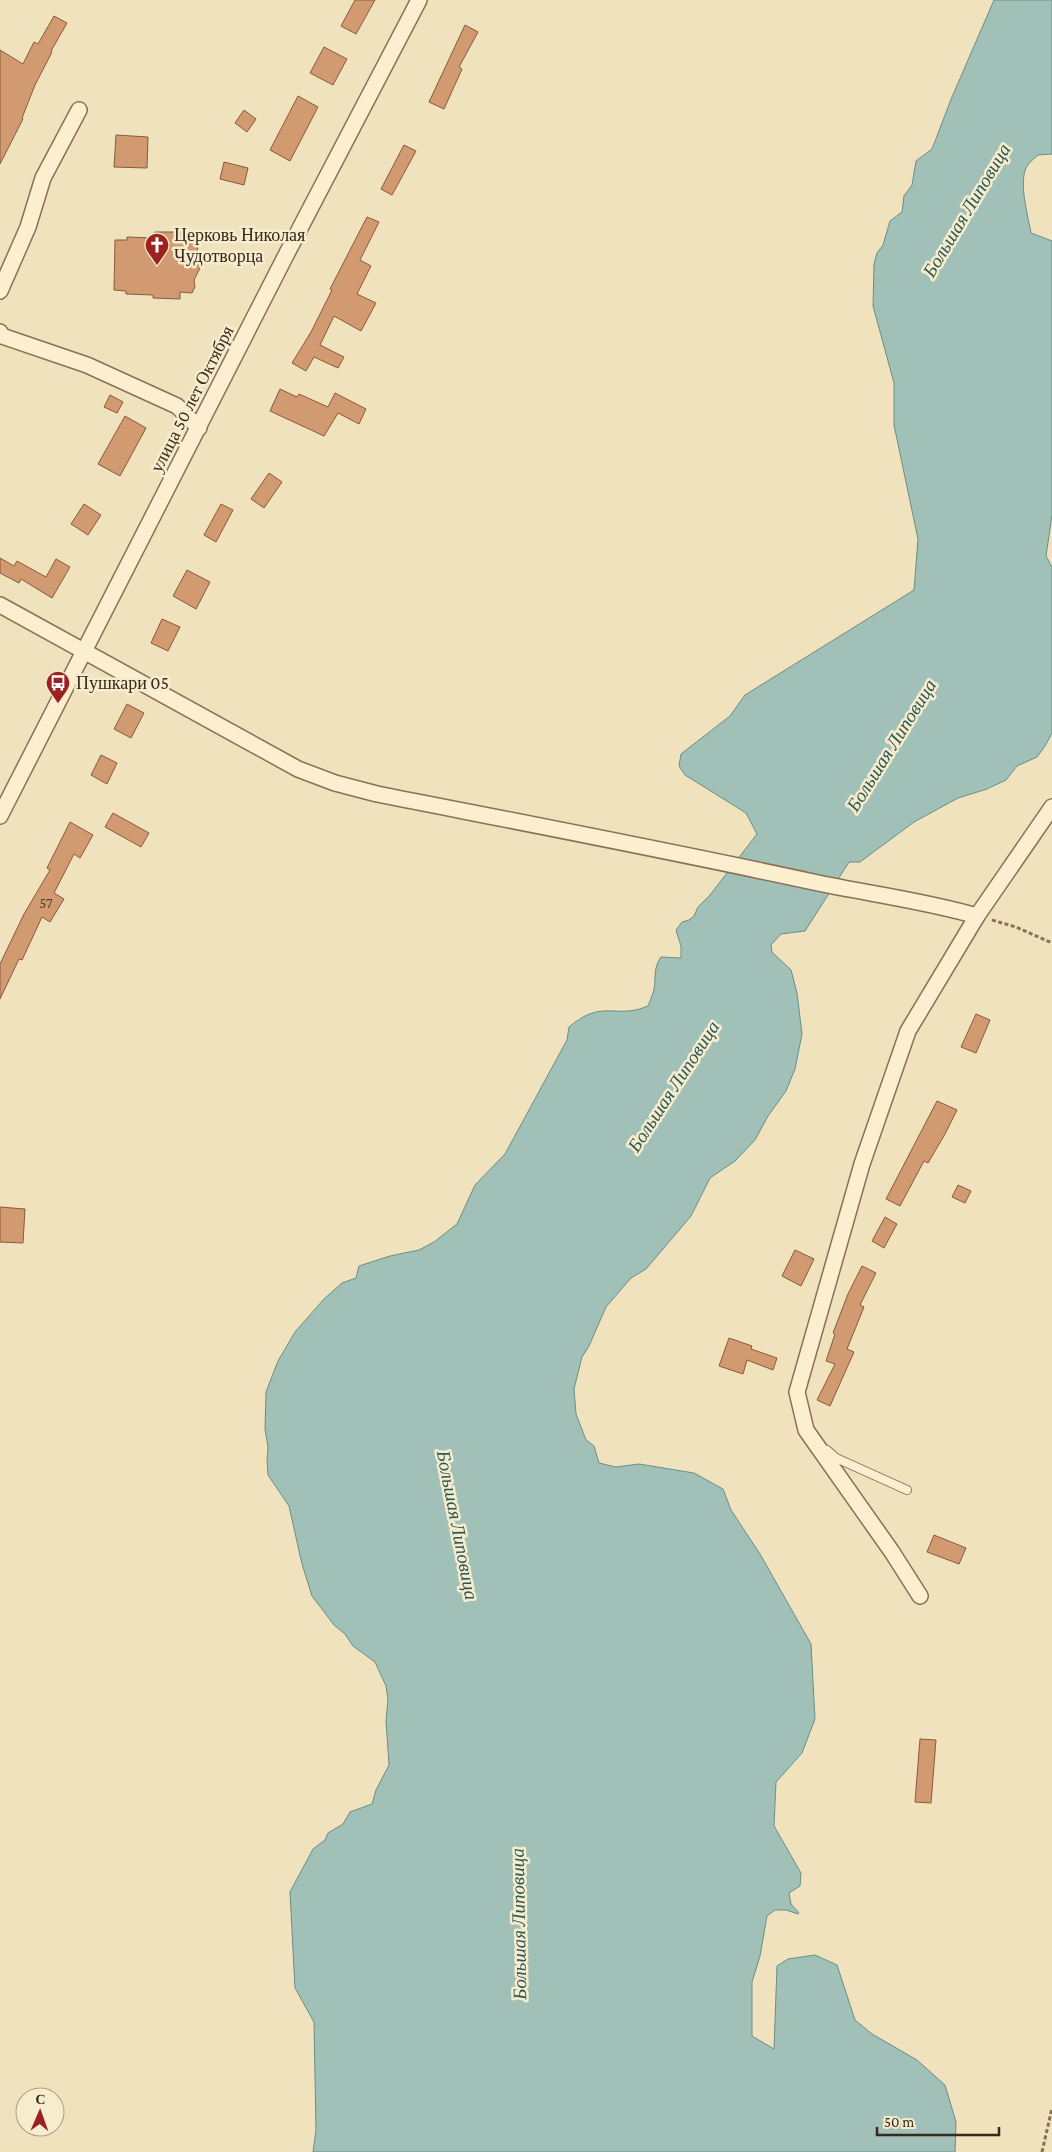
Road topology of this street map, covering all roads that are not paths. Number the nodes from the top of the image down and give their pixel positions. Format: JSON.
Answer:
{"nodes":[{"id":1,"x":419,"y":0,"type":"edge"},
{"id":2,"x":79,"y":110,"type":"dead end"},
{"id":3,"x":0,"y":291,"type":"edge"},
{"id":4,"x":0,"y":332,"type":"edge"},
{"id":5,"x":199,"y":428,"type":"junction"},
{"id":6,"x":0,"y":605,"type":"edge"},
{"id":7,"x":83,"y":652,"type":"junction"},
{"id":8,"x":1052,"y":807,"type":"edge"},
{"id":9,"x":0,"y":816,"type":"edge"},
{"id":10,"x":977,"y":916,"type":"junction"},
{"id":11,"x":806,"y":1430,"type":"junction"},
{"id":12,"x":907,"y":1490,"type":"dead end"},
{"id":13,"x":920,"y":1596,"type":"dead end"}],
"edges":[{"from":1,"to":5,"type":"street","name":"улица 50 лет Октября"},
{"from":2,"to":3,"type":"street"},
{"from":4,"to":5,"type":"street"},
{"from":5,"to":7,"type":"street","name":"улица 50 лет Октября"},
{"from":6,"to":7,"type":"street"},
{"from":7,"to":9,"type":"street","name":"улица 50 лет Октября"},
{"from":7,"to":10,"type":"street"},
{"from":8,"to":10,"type":"street"},
{"from":10,"to":11,"type":"street"},
{"from":11,"to":12,"type":"lane"},
{"from":11,"to":13,"type":"street"}]}
